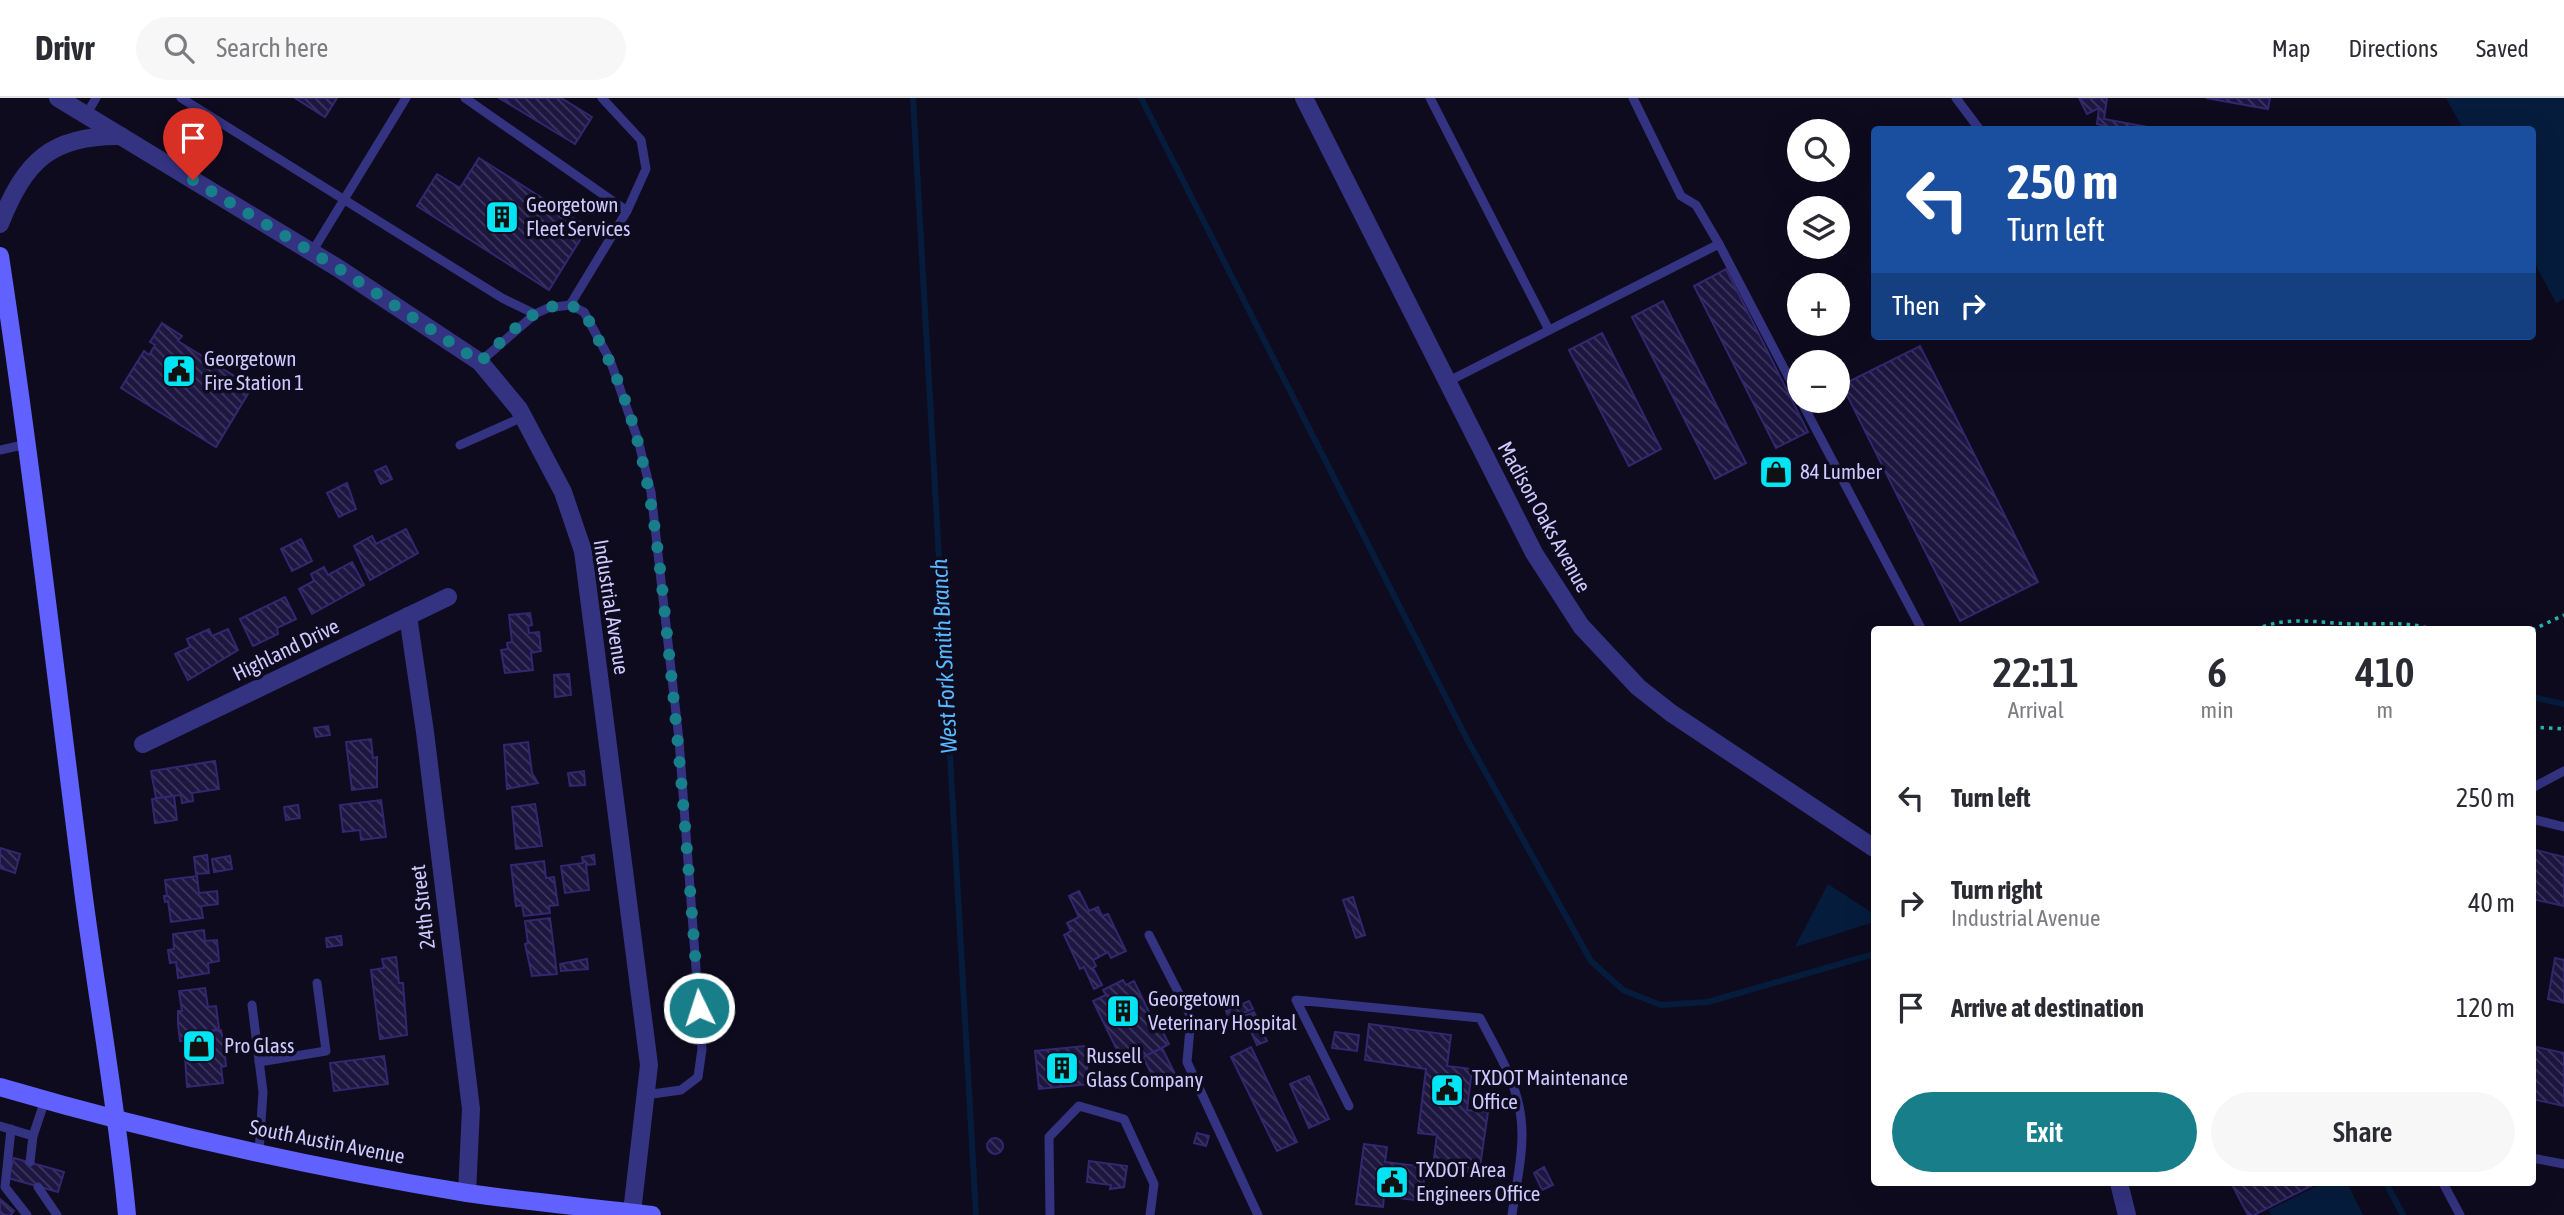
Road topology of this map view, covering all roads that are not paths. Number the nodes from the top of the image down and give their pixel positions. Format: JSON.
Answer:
{"nodes":[{"id":1,"x":58,"y":98,"type":"edge"},
{"id":2,"x":96,"y":98,"type":"edge"},
{"id":3,"x":181,"y":98,"type":"edge"},
{"id":4,"x":406,"y":98,"type":"edge"},
{"id":5,"x":465,"y":98,"type":"edge"},
{"id":6,"x":602,"y":98,"type":"edge"},
{"id":7,"x":1304,"y":98,"type":"edge"},
{"id":8,"x":1430,"y":98,"type":"edge"},
{"id":9,"x":1633,"y":98,"type":"edge"},
{"id":10,"x":1956,"y":98,"type":"edge"},
{"id":11,"x":86,"y":115,"type":"junction"},
{"id":12,"x":1977,"y":126,"type":"edge"},
{"id":13,"x":121,"y":136,"type":"junction"},
{"id":14,"x":344,"y":200,"type":"junction"},
{"id":15,"x":627,"y":211,"type":"junction"},
{"id":16,"x":0,"y":224,"type":"edge"},
{"id":17,"x":1718,"y":244,"type":"junction"},
{"id":18,"x":312,"y":252,"type":"junction"},
{"id":19,"x":0,"y":256,"type":"edge"},
{"id":20,"x":570,"y":305,"type":"junction"},
{"id":21,"x":535,"y":314,"type":"junction"},
{"id":22,"x":1549,"y":330,"type":"junction"},
{"id":23,"x":480,"y":362,"type":"junction"},
{"id":24,"x":1787,"y":374,"type":"edge"},
{"id":25,"x":1447,"y":382,"type":"junction"},
{"id":26,"x":1807,"y":413,"type":"edge"},
{"id":27,"x":523,"y":417,"type":"junction"},
{"id":28,"x":29,"y":443,"type":"junction"},
{"id":29,"x":460,"y":445,"type":"dead end"},
{"id":30,"x":0,"y":450,"type":"edge"},
{"id":31,"x":448,"y":597,"type":"dead end"},
{"id":32,"x":408,"y":616,"type":"junction"},
{"id":33,"x":1920,"y":626,"type":"edge"},
{"id":34,"x":144,"y":744,"type":"dead end"},
{"id":35,"x":2564,"y":771,"type":"edge"},
{"id":36,"x":2536,"y":786,"type":"edge"},
{"id":37,"x":2536,"y":820,"type":"edge"},
{"id":38,"x":2564,"y":827,"type":"edge"},
{"id":39,"x":1871,"y":846,"type":"edge"},
{"id":40,"x":1149,"y":935,"type":"dead end"},
{"id":41,"x":317,"y":983,"type":"dead end"},
{"id":42,"x":252,"y":1005,"type":"dead end"},
{"id":43,"x":259,"y":1062,"type":"junction"},
{"id":44,"x":0,"y":1087,"type":"edge"},
{"id":45,"x":645,"y":1095,"type":"junction"},
{"id":46,"x":45,"y":1100,"type":"junction"},
{"id":47,"x":1349,"y":1106,"type":"dead end"},
{"id":48,"x":118,"y":1120,"type":"junction"},
{"id":49,"x":0,"y":1126,"type":"edge"},
{"id":50,"x":11,"y":1129,"type":"junction"},
{"id":51,"x":33,"y":1136,"type":"junction"},
{"id":52,"x":259,"y":1152,"type":"junction"},
{"id":53,"x":2536,"y":1159,"type":"edge"},
{"id":54,"x":30,"y":1163,"type":"dead end"},
{"id":55,"x":2564,"y":1164,"type":"edge"},
{"id":56,"x":38,"y":1186,"type":"dead end"},
{"id":57,"x":2120,"y":1186,"type":"edge"},
{"id":58,"x":2445,"y":1186,"type":"edge"},
{"id":59,"x":467,"y":1193,"type":"junction"},
{"id":60,"x":632,"y":1212,"type":"junction"},
{"id":61,"x":27,"y":1215,"type":"edge"},
{"id":62,"x":57,"y":1215,"type":"edge"},
{"id":63,"x":127,"y":1215,"type":"edge"},
{"id":64,"x":652,"y":1215,"type":"edge"},
{"id":65,"x":1050,"y":1215,"type":"edge"},
{"id":66,"x":1150,"y":1215,"type":"edge"},
{"id":67,"x":1258,"y":1215,"type":"edge"},
{"id":68,"x":1512,"y":1215,"type":"edge"},
{"id":69,"x":2127,"y":1215,"type":"edge"},
{"id":70,"x":2460,"y":1215,"type":"edge"}],
"edges":[{"from":1,"to":11,"type":"street","name":"Industrial Avenue"},
{"from":2,"to":11,"type":"lane"},
{"from":3,"to":14,"type":"lane"},
{"from":4,"to":14,"type":"lane"},
{"from":5,"to":15,"type":"lane"},
{"from":6,"to":15,"type":"lane"},
{"from":7,"to":25,"type":"street","name":"Madison Oaks Avenue"},
{"from":8,"to":22,"type":"lane"},
{"from":9,"to":17,"type":"lane"},
{"from":10,"to":12,"type":"lane"},
{"from":11,"to":13,"type":"street","name":"Industrial Avenue"},
{"from":13,"to":16,"type":"street"},
{"from":13,"to":18,"type":"street","name":"Industrial Avenue"},
{"from":14,"to":18,"type":"lane"},
{"from":14,"to":21,"type":"lane"},
{"from":15,"to":20,"type":"lane"},
{"from":17,"to":22,"type":"lane"},
{"from":17,"to":24,"type":"lane"},
{"from":18,"to":23,"type":"street","name":"Industrial Avenue"},
{"from":19,"to":28,"type":"main road"},
{"from":20,"to":21,"type":"lane"},
{"from":20,"to":45,"type":"lane"},
{"from":21,"to":23,"type":"lane"},
{"from":22,"to":25,"type":"lane"},
{"from":23,"to":27,"type":"street","name":"Industrial Avenue"},
{"from":25,"to":39,"type":"street","name":"Madison Oaks Avenue"},
{"from":26,"to":33,"type":"lane"},
{"from":27,"to":29,"type":"lane"},
{"from":27,"to":45,"type":"street","name":"Industrial Avenue"},
{"from":28,"to":30,"type":"lane"},
{"from":28,"to":48,"type":"main road"},
{"from":31,"to":32,"type":"street","name":"Highland Drive"},
{"from":32,"to":34,"type":"street","name":"Highland Drive"},
{"from":32,"to":59,"type":"street","name":"24th Street"},
{"from":35,"to":36,"type":"lane"},
{"from":37,"to":38,"type":"lane"},
{"from":40,"to":67,"type":"lane"},
{"from":41,"to":43,"type":"lane"},
{"from":42,"to":43,"type":"lane"},
{"from":43,"to":52,"type":"lane"},
{"from":44,"to":46,"type":"main road","name":"South Austin Avenue"},
{"from":45,"to":60,"type":"street","name":"Industrial Avenue"},
{"from":46,"to":48,"type":"main road","name":"South Austin Avenue"},
{"from":46,"to":51,"type":"lane"},
{"from":47,"to":68,"type":"lane"},
{"from":48,"to":52,"type":"main road","name":"South Austin Avenue"},
{"from":48,"to":63,"type":"main road"},
{"from":49,"to":50,"type":"lane"},
{"from":50,"to":51,"type":"lane"},
{"from":50,"to":61,"type":"lane"},
{"from":51,"to":54,"type":"lane"},
{"from":52,"to":59,"type":"main road","name":"South Austin Avenue"},
{"from":53,"to":55,"type":"lane"},
{"from":56,"to":62,"type":"lane"},
{"from":57,"to":69,"type":"street"},
{"from":58,"to":70,"type":"lane"},
{"from":59,"to":60,"type":"main road","name":"South Austin Avenue"},
{"from":60,"to":64,"type":"main road","name":"South Austin Avenue"},
{"from":65,"to":66,"type":"lane"}]}
